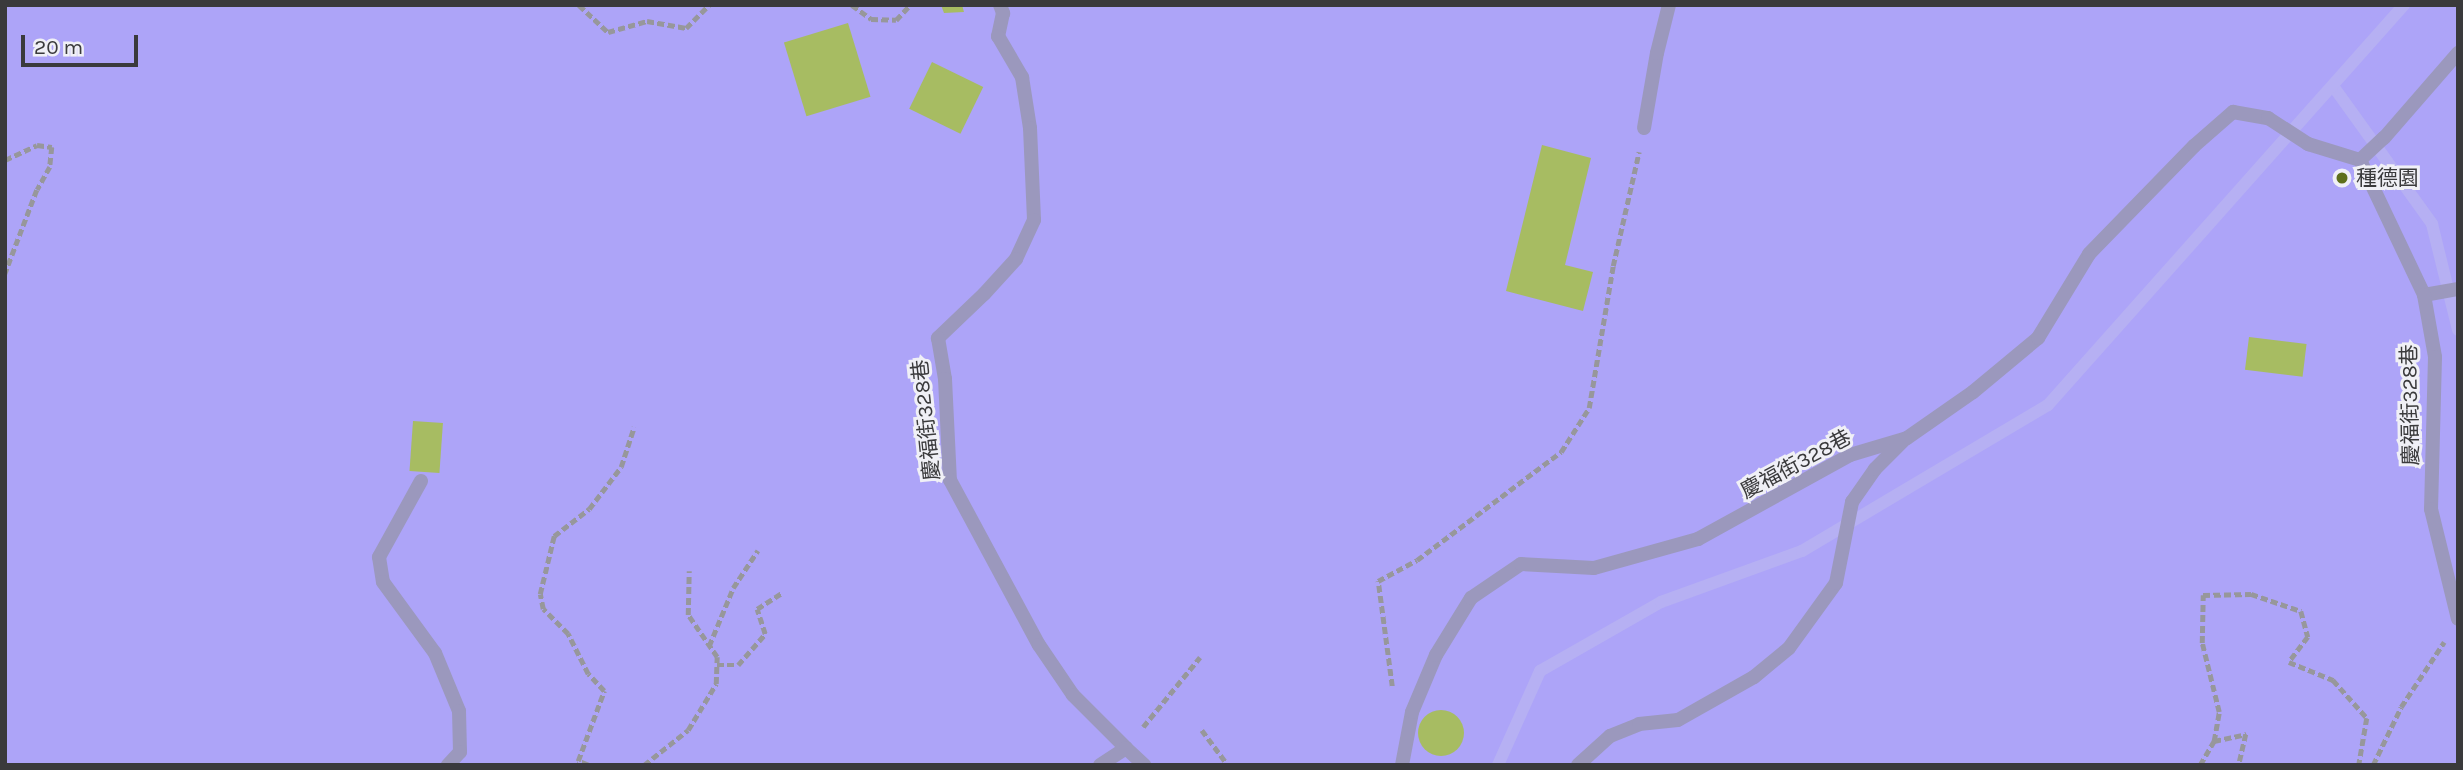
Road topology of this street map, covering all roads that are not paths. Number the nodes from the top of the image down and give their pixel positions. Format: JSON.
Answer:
{"nodes":[{"id":1,"x":1000,"y":5,"type":"edge"},
{"id":2,"x":1669,"y":5,"type":"edge"},
{"id":3,"x":2458,"y":53,"type":"edge"},
{"id":4,"x":1644,"y":128,"type":"road end"},
{"id":5,"x":2364,"y":156,"type":"junction"},
{"id":6,"x":2458,"y":289,"type":"edge"},
{"id":7,"x":2425,"y":295,"type":"junction"},
{"id":8,"x":1906,"y":438,"type":"junction"},
{"id":9,"x":421,"y":481,"type":"dead end"},
{"id":10,"x":2454,"y":626,"type":"edge"},
{"id":11,"x":1126,"y":748,"type":"junction"},
{"id":12,"x":448,"y":765,"type":"edge"},
{"id":13,"x":1100,"y":765,"type":"edge"},
{"id":14,"x":1144,"y":765,"type":"edge"},
{"id":15,"x":1402,"y":765,"type":"edge"},
{"id":16,"x":1578,"y":765,"type":"edge"}],
"edges":[{"from":1,"to":11,"type":"street","name":"慶福街328巷"},
{"from":2,"to":4,"type":"street"},
{"from":3,"to":5,"type":"street"},
{"from":5,"to":7,"type":"street","name":"慶福街328巷"},
{"from":5,"to":8,"type":"street","name":"慶福街328巷"},
{"from":6,"to":7,"type":"street"},
{"from":7,"to":10,"type":"street","name":"慶福街328巷"},
{"from":8,"to":15,"type":"street","name":"慶福街328巷"},
{"from":8,"to":16,"type":"street"},
{"from":9,"to":12,"type":"street"},
{"from":11,"to":13,"type":"street"},
{"from":11,"to":14,"type":"street","name":"慶福街328巷"}]}
